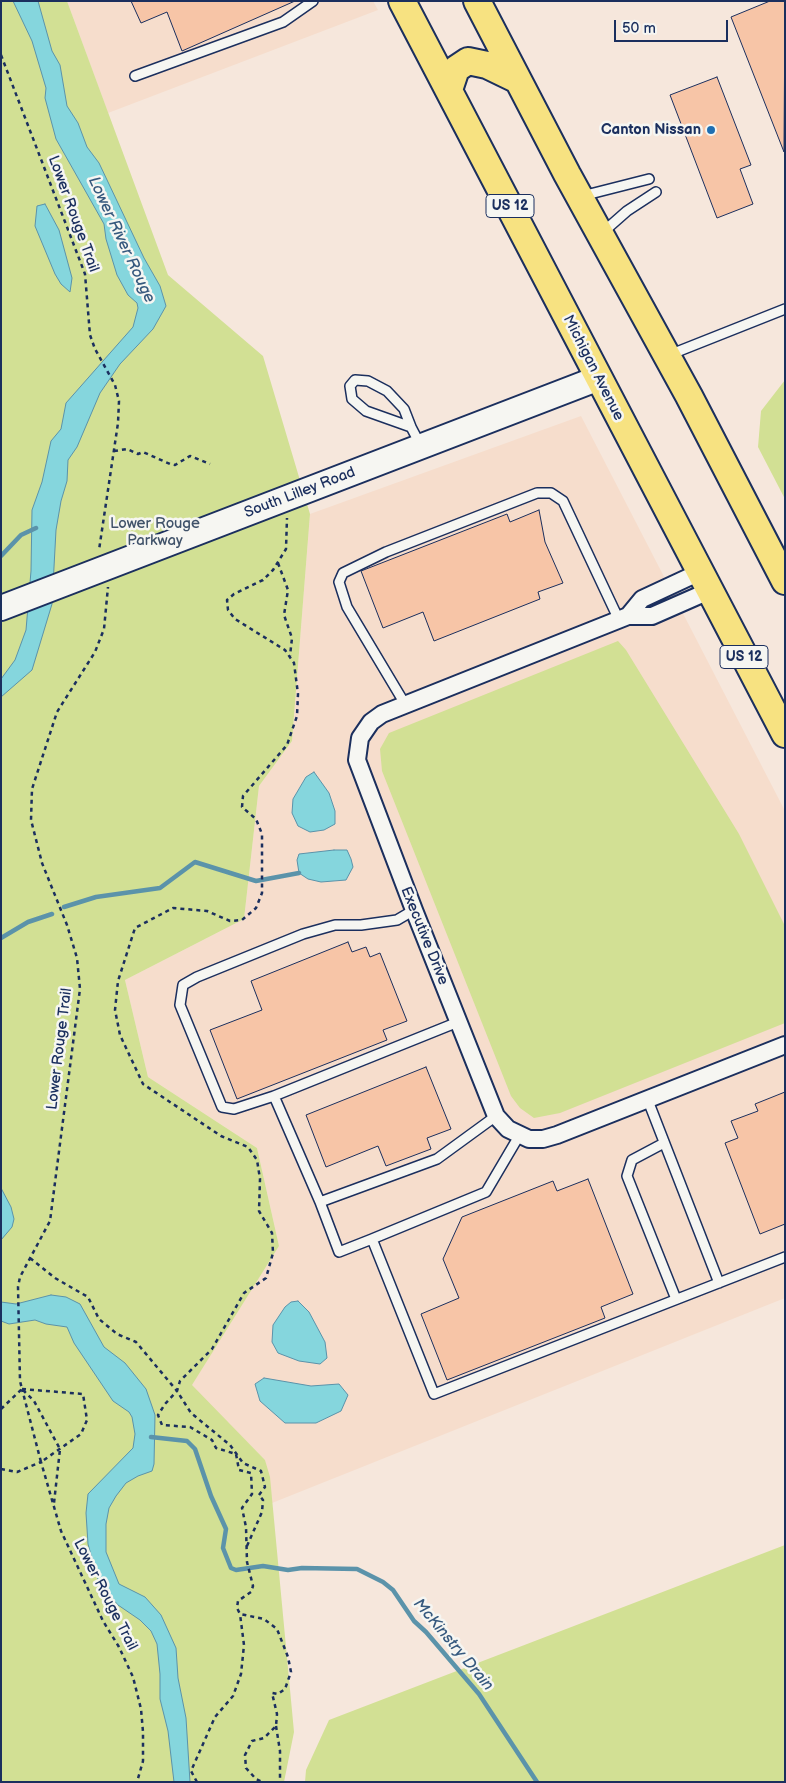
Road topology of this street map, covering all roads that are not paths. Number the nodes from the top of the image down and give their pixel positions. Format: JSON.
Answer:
{"nodes":[{"id":1,"x":313,"y":1,"type":"edge"},
{"id":2,"x":402,"y":1,"type":"edge"},
{"id":3,"x":477,"y":1,"type":"edge"},
{"id":4,"x":134,"y":76,"type":"dead end"},
{"id":5,"x":518,"y":80,"type":"junction"},
{"id":6,"x":450,"y":90,"type":"junction"},
{"id":7,"x":649,"y":179,"type":"dead end"},
{"id":8,"x":656,"y":192,"type":"dead end"},
{"id":9,"x":579,"y":197,"type":"junction"},
{"id":10,"x":600,"y":235,"type":"junction"},
{"id":11,"x":785,"y":309,"type":"edge"},
{"id":12,"x":667,"y":356,"type":"junction"},
{"id":13,"x":599,"y":378,"type":"junction"},
{"id":14,"x":416,"y":437,"type":"junction"},
{"id":15,"x":705,"y":581,"type":"junction"},
{"id":16,"x":785,"y":581,"type":"edge"},
{"id":17,"x":1,"y":608,"type":"edge"},
{"id":18,"x":624,"y":618,"type":"junction"},
{"id":19,"x":405,"y":704,"type":"junction"},
{"id":20,"x":783,"y":727,"type":"edge"},
{"id":21,"x":414,"y":910,"type":"junction"},
{"id":22,"x":458,"y":1022,"type":"junction"},
{"id":23,"x":785,"y":1045,"type":"edge"},
{"id":24,"x":274,"y":1096,"type":"junction"},
{"id":25,"x":647,"y":1098,"type":"junction"},
{"id":26,"x":496,"y":1116,"type":"junction"},
{"id":27,"x":519,"y":1136,"type":"junction"},
{"id":28,"x":664,"y":1143,"type":"junction"},
{"id":29,"x":320,"y":1202,"type":"junction"},
{"id":30,"x":372,"y":1239,"type":"junction"},
{"id":31,"x":785,"y":1257,"type":"edge"},
{"id":32,"x":719,"y":1283,"type":"junction"},
{"id":33,"x":676,"y":1299,"type":"junction"}],
"edges":[{"from":1,"to":4,"type":"lane"},
{"from":2,"to":6,"type":"main road","name":"Michigan Avenue","number":"US 12"},
{"from":3,"to":5,"type":"main road"},
{"from":5,"to":6,"type":"main road"},
{"from":5,"to":9,"type":"main road"},
{"from":6,"to":13,"type":"main road","name":"Michigan Avenue","number":"US 12"},
{"from":7,"to":9,"type":"lane"},
{"from":8,"to":10,"type":"lane"},
{"from":9,"to":10,"type":"main road"},
{"from":10,"to":12,"type":"main road"},
{"from":11,"to":12,"type":"lane"},
{"from":12,"to":16,"type":"main road"},
{"from":13,"to":14,"type":"street","name":"South Lilley Road"},
{"from":13,"to":15,"type":"main road","name":"Michigan Avenue","number":"US 12"},
{"from":14,"to":14,"type":"lane"},
{"from":14,"to":17,"type":"street","name":"South Lilley Road"},
{"from":15,"to":18,"type":"street","name":"Executive Drive"},
{"from":15,"to":20,"type":"main road","name":"Michigan Avenue","number":"US 12"},
{"from":18,"to":19,"type":"street","name":"Executive Drive"},
{"from":18,"to":19,"type":"lane"},
{"from":19,"to":21,"type":"street","name":"Executive Drive"},
{"from":21,"to":22,"type":"street","name":"Executive Drive"},
{"from":21,"to":24,"type":"lane"},
{"from":22,"to":24,"type":"lane"},
{"from":22,"to":26,"type":"street","name":"Executive Drive"},
{"from":23,"to":25,"type":"street"},
{"from":24,"to":29,"type":"lane"},
{"from":25,"to":27,"type":"street"},
{"from":25,"to":28,"type":"lane"},
{"from":26,"to":27,"type":"street","name":"Executive Drive"},
{"from":26,"to":29,"type":"lane"},
{"from":27,"to":30,"type":"lane"},
{"from":28,"to":32,"type":"lane"},
{"from":28,"to":33,"type":"lane"},
{"from":29,"to":30,"type":"lane"},
{"from":30,"to":33,"type":"lane"},
{"from":31,"to":32,"type":"lane"},
{"from":32,"to":33,"type":"lane"}]}
